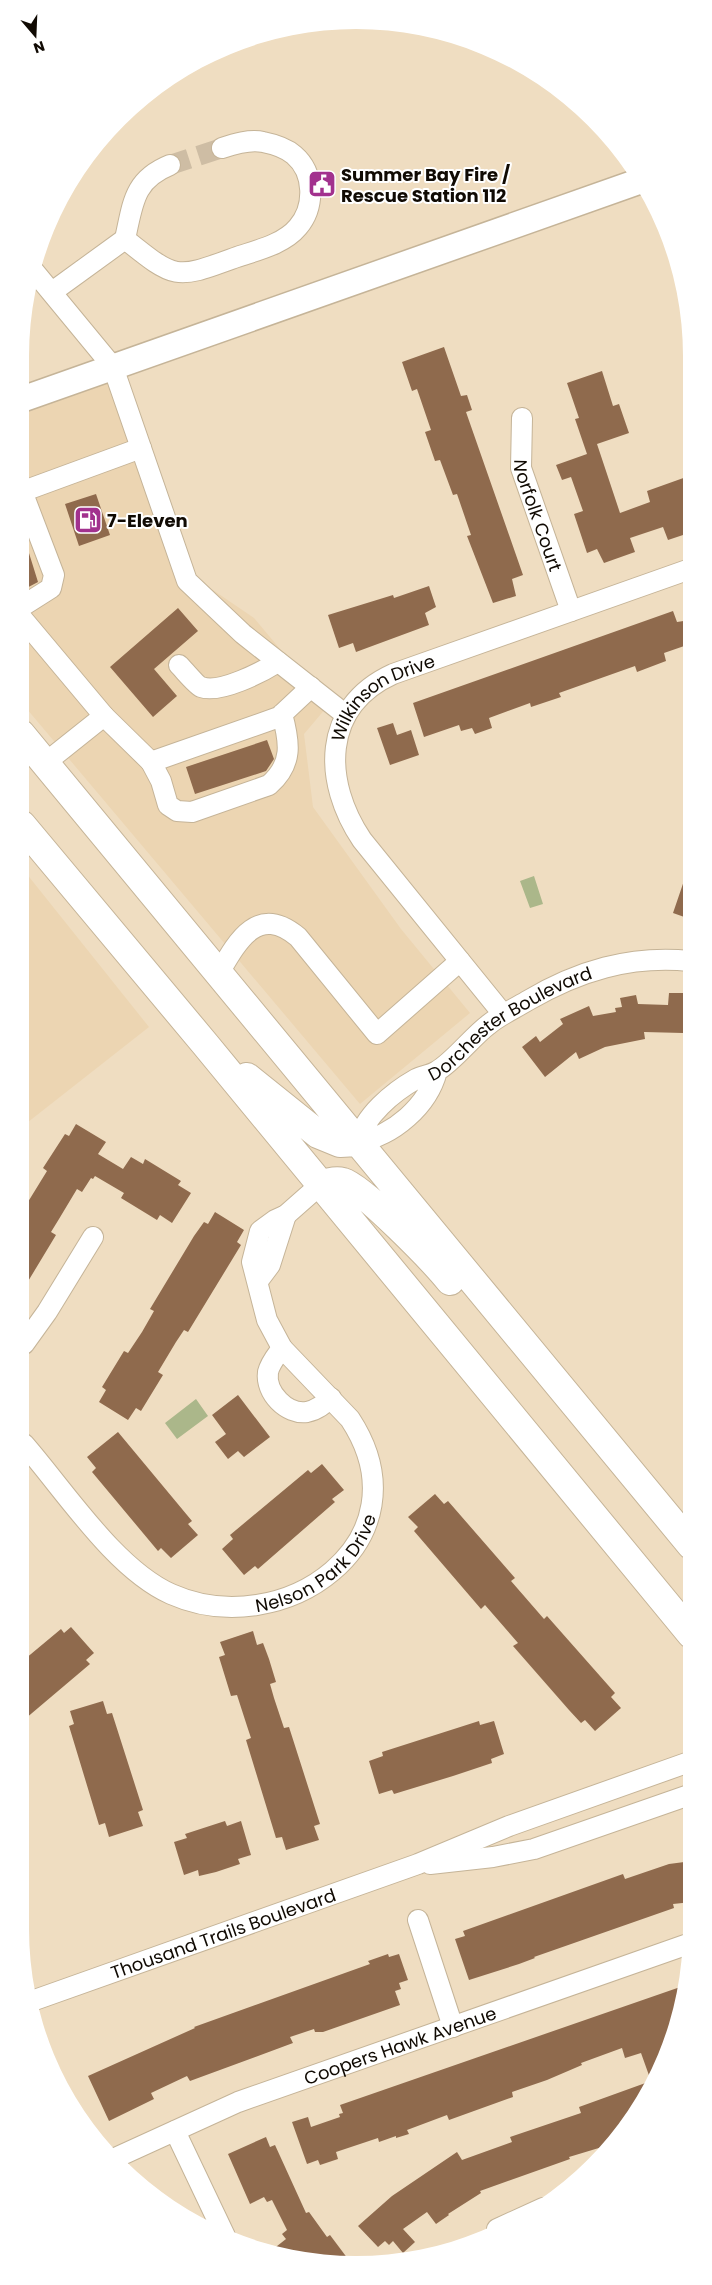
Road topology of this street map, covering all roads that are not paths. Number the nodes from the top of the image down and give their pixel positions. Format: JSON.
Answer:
{"nodes":[{"id":1,"x":222,"y":148,"type":"tunnel mouth"},
{"id":2,"x":170,"y":165,"type":"tunnel mouth"},
{"id":3,"x":634,"y":183,"type":"edge"},
{"id":4,"x":125,"y":240,"type":"junction"},
{"id":5,"x":39,"y":277,"type":"edge"},
{"id":6,"x":52,"y":292,"type":"junction"},
{"id":7,"x":113,"y":367,"type":"junction"},
{"id":8,"x":29,"y":397,"type":"edge"},
{"id":9,"x":522,"y":418,"type":"dead end"},
{"id":10,"x":141,"y":448,"type":"junction"},
{"id":11,"x":29,"y":489,"type":"edge"},
{"id":12,"x":29,"y":512,"type":"edge"},
{"id":13,"x":683,"y":571,"type":"edge"},
{"id":14,"x":29,"y":602,"type":"edge"},
{"id":15,"x":571,"y":611,"type":"junction"},
{"id":16,"x":29,"y":627,"type":"edge"},
{"id":17,"x":278,"y":662,"type":"junction"},
{"id":18,"x":179,"y":665,"type":"dead end"},
{"id":19,"x":310,"y":687,"type":"junction"},
{"id":20,"x":282,"y":714,"type":"junction"},
{"id":21,"x":346,"y":715,"type":"junction"},
{"id":22,"x":104,"y":716,"type":"junction"},
{"id":23,"x":29,"y":743,"type":"edge"},
{"id":24,"x":151,"y":762,"type":"junction"},
{"id":25,"x":45,"y":763,"type":"junction"},
{"id":26,"x":29,"y":833,"type":"edge"},
{"id":27,"x":460,"y":961,"type":"junction"},
{"id":28,"x":683,"y":961,"type":"edge"},
{"id":29,"x":219,"y":973,"type":"junction"},
{"id":30,"x":503,"y":1014,"type":"junction"},
{"id":31,"x":205,"y":1044,"type":"junction"},
{"id":32,"x":358,"y":1142,"type":"junction"},
{"id":33,"x":320,"y":1185,"type":"junction"},
{"id":34,"x":93,"y":1237,"type":"dead end"},
{"id":35,"x":29,"y":1337,"type":"edge"},
{"id":36,"x":282,"y":1348,"type":"junction"},
{"id":37,"x":331,"y":1398,"type":"junction"},
{"id":38,"x":29,"y":1450,"type":"edge"},
{"id":39,"x":645,"y":1489,"type":"junction"},
{"id":40,"x":683,"y":1535,"type":"edge"},
{"id":41,"x":683,"y":1623,"type":"edge"},
{"id":42,"x":683,"y":1764,"type":"edge"},
{"id":43,"x":641,"y":1779,"type":"junction"},
{"id":44,"x":683,"y":1797,"type":"edge"},
{"id":45,"x":651,"y":1808,"type":"junction"},
{"id":46,"x":418,"y":1864,"type":"junction"},
{"id":47,"x":418,"y":1920,"type":"dead end"},
{"id":48,"x":683,"y":1946,"type":"edge"},
{"id":49,"x":37,"y":1999,"type":"edge"},
{"id":50,"x":453,"y":2027,"type":"junction"},
{"id":51,"x":175,"y":2131,"type":"junction"},
{"id":52,"x":121,"y":2156,"type":"edge"},
{"id":53,"x":221,"y":2227,"type":"edge"}],
"edges":[{"from":1,"to":4,"type":"street"},
{"from":2,"to":4,"type":"street"},
{"from":3,"to":7,"type":"main road"},
{"from":4,"to":6,"type":"street"},
{"from":5,"to":6,"type":"street"},
{"from":6,"to":7,"type":"street"},
{"from":7,"to":8,"type":"main road"},
{"from":7,"to":10,"type":"street"},
{"from":9,"to":15,"type":"street","name":"Norfolk Court"},
{"from":10,"to":11,"type":"street"},
{"from":10,"to":17,"type":"street"},
{"from":12,"to":14,"type":"street"},
{"from":13,"to":15,"type":"street","name":"Wilkinson Drive"},
{"from":15,"to":21,"type":"street","name":"Wilkinson Drive"},
{"from":16,"to":22,"type":"street"},
{"from":17,"to":18,"type":"street"},
{"from":17,"to":19,"type":"street"},
{"from":19,"to":20,"type":"street"},
{"from":19,"to":21,"type":"street"},
{"from":20,"to":24,"type":"street"},
{"from":20,"to":24,"type":"street"},
{"from":21,"to":27,"type":"street","name":"Wilkinson Drive"},
{"from":22,"to":24,"type":"street"},
{"from":22,"to":25,"type":"street"},
{"from":23,"to":25,"type":"highway"},
{"from":25,"to":29,"type":"highway"},
{"from":26,"to":31,"type":"highway"},
{"from":27,"to":29,"type":"street"},
{"from":27,"to":30,"type":"street","name":"Wilkinson Drive"},
{"from":28,"to":30,"type":"street","name":"Dorchester Boulevard"},
{"from":29,"to":32,"type":"highway"},
{"from":30,"to":32,"type":"street","name":"Dorchester Boulevard"},
{"from":31,"to":32,"type":"highway"},
{"from":31,"to":33,"type":"highway"},
{"from":32,"to":39,"type":"highway"},
{"from":33,"to":36,"type":"street","name":"Nelson Park Drive"},
{"from":33,"to":39,"type":"highway"},
{"from":33,"to":41,"type":"highway"},
{"from":34,"to":35,"type":"street"},
{"from":36,"to":37,"type":"street","name":"Nelson Park Drive"},
{"from":36,"to":37,"type":"street"},
{"from":37,"to":38,"type":"street","name":"Nelson Park Drive"},
{"from":39,"to":40,"type":"highway"},
{"from":42,"to":43,"type":"street","name":"Thousand Trails Boulevard"},
{"from":43,"to":45,"type":"street"},
{"from":43,"to":46,"type":"street","name":"Thousand Trails Boulevard"},
{"from":44,"to":45,"type":"street","name":"Thousand Trails Boulevard"},
{"from":45,"to":46,"type":"street","name":"Thousand Trails Boulevard"},
{"from":46,"to":49,"type":"street","name":"Thousand Trails Boulevard"},
{"from":47,"to":50,"type":"street"},
{"from":48,"to":50,"type":"street","name":"Coopers Hawk Avenue"},
{"from":50,"to":51,"type":"street","name":"Coopers Hawk Avenue"},
{"from":51,"to":52,"type":"street","name":"Coopers Hawk Avenue"},
{"from":51,"to":53,"type":"street"}]}
